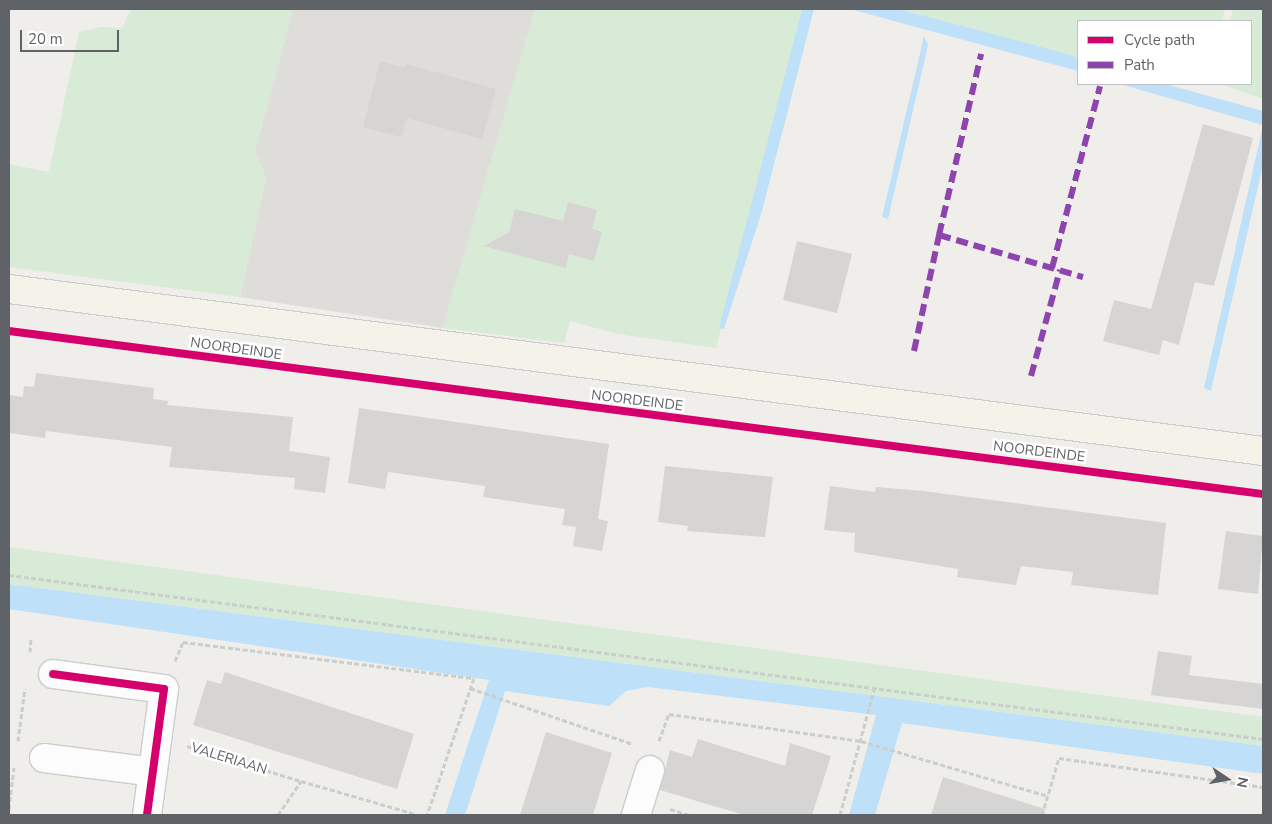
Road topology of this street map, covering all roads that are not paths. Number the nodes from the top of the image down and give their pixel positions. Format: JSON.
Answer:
{"nodes":[{"id":1,"x":9,"y":289,"type":"edge"},
{"id":2,"x":1263,"y":451,"type":"edge"},
{"id":3,"x":53,"y":674,"type":"dead end"},
{"id":4,"x":44,"y":758,"type":"dead end"},
{"id":5,"x":652,"y":761,"type":"road end"},
{"id":6,"x":153,"y":772,"type":"junction"},
{"id":7,"x":147,"y":815,"type":"edge"},
{"id":8,"x":636,"y":815,"type":"edge"}],
"edges":[{"from":1,"to":2,"type":"main road"},
{"from":3,"to":6,"type":"street"},
{"from":4,"to":6,"type":"street"},
{"from":5,"to":8,"type":"street"},
{"from":6,"to":7,"type":"street"}]}
